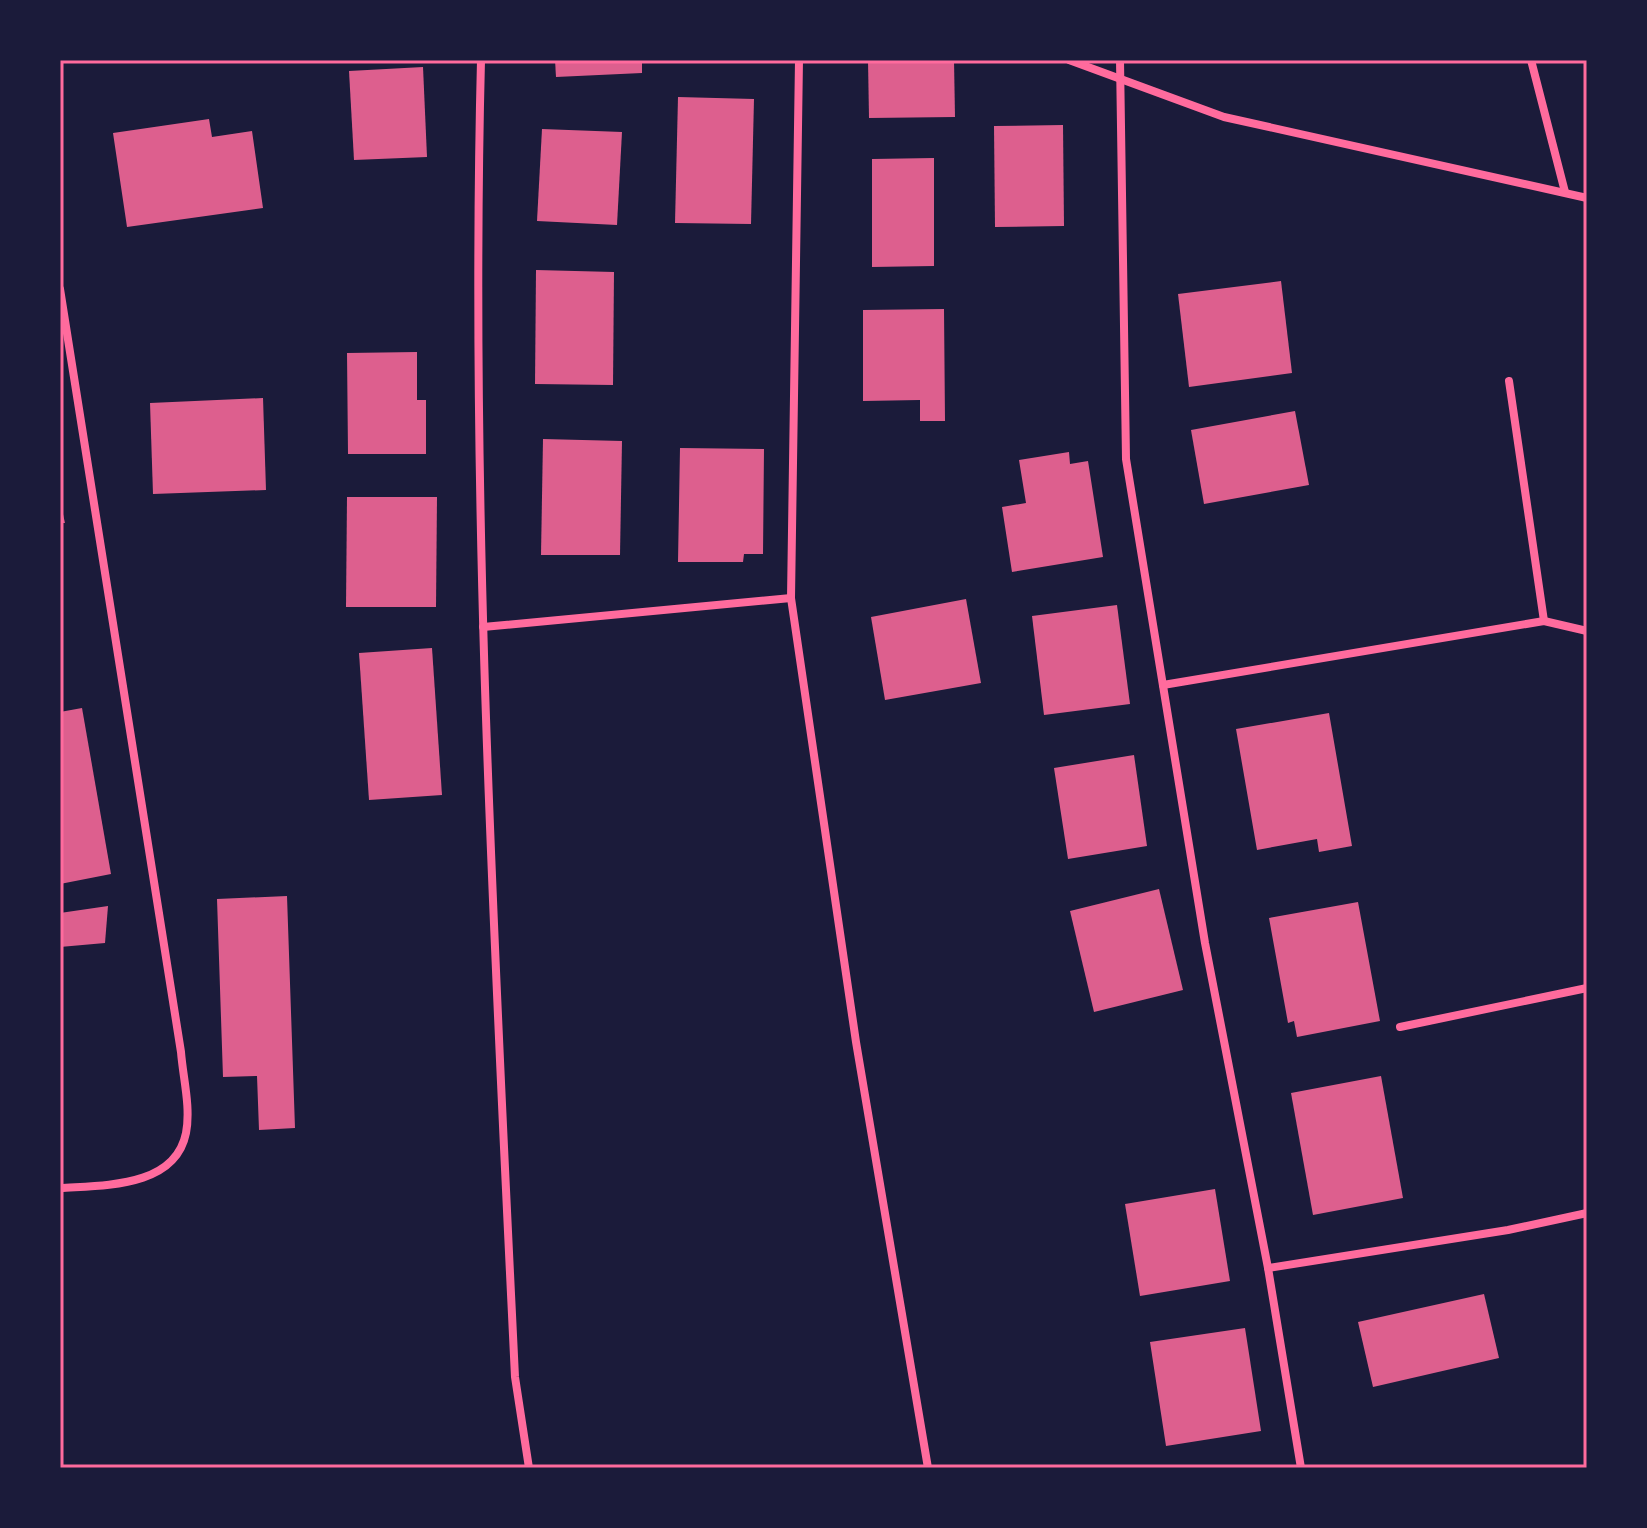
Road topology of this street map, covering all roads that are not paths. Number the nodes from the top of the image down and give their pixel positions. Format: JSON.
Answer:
{"nodes":[{"id":1,"x":481,"y":60,"type":"edge"},
{"id":2,"x":799,"y":60,"type":"edge"},
{"id":3,"x":1069,"y":60,"type":"edge"},
{"id":4,"x":1120,"y":60,"type":"edge"},
{"id":5,"x":1531,"y":60,"type":"edge"},
{"id":6,"x":1120,"y":81,"type":"junction"},
{"id":7,"x":1565,"y":192,"type":"junction"},
{"id":8,"x":1587,"y":198,"type":"edge"},
{"id":9,"x":60,"y":289,"type":"edge"},
{"id":10,"x":1509,"y":381,"type":"dead end"},
{"id":11,"x":791,"y":598,"type":"junction"},
{"id":12,"x":1544,"y":621,"type":"junction"},
{"id":13,"x":483,"y":627,"type":"junction"},
{"id":14,"x":1587,"y":631,"type":"edge"},
{"id":15,"x":1163,"y":685,"type":"junction"},
{"id":16,"x":1587,"y":988,"type":"edge"},
{"id":17,"x":1400,"y":1027,"type":"dead end"},
{"id":18,"x":60,"y":1188,"type":"edge"},
{"id":19,"x":1587,"y":1213,"type":"edge"},
{"id":20,"x":1268,"y":1268,"type":"junction"},
{"id":21,"x":529,"y":1468,"type":"edge"},
{"id":22,"x":928,"y":1468,"type":"edge"},
{"id":23,"x":1301,"y":1468,"type":"edge"}],
"edges":[{"from":1,"to":13,"type":"street"},
{"from":2,"to":11,"type":"street"},
{"from":3,"to":6,"type":"street"},
{"from":4,"to":6,"type":"street"},
{"from":5,"to":7,"type":"street"},
{"from":6,"to":7,"type":"street"},
{"from":6,"to":15,"type":"street"},
{"from":7,"to":8,"type":"street"},
{"from":9,"to":18,"type":"street"},
{"from":10,"to":12,"type":"street"},
{"from":11,"to":13,"type":"street"},
{"from":11,"to":22,"type":"street"},
{"from":12,"to":14,"type":"street"},
{"from":12,"to":15,"type":"street"},
{"from":13,"to":21,"type":"street"},
{"from":15,"to":20,"type":"street"},
{"from":16,"to":17,"type":"street"},
{"from":19,"to":20,"type":"street"},
{"from":20,"to":23,"type":"street"}]}
